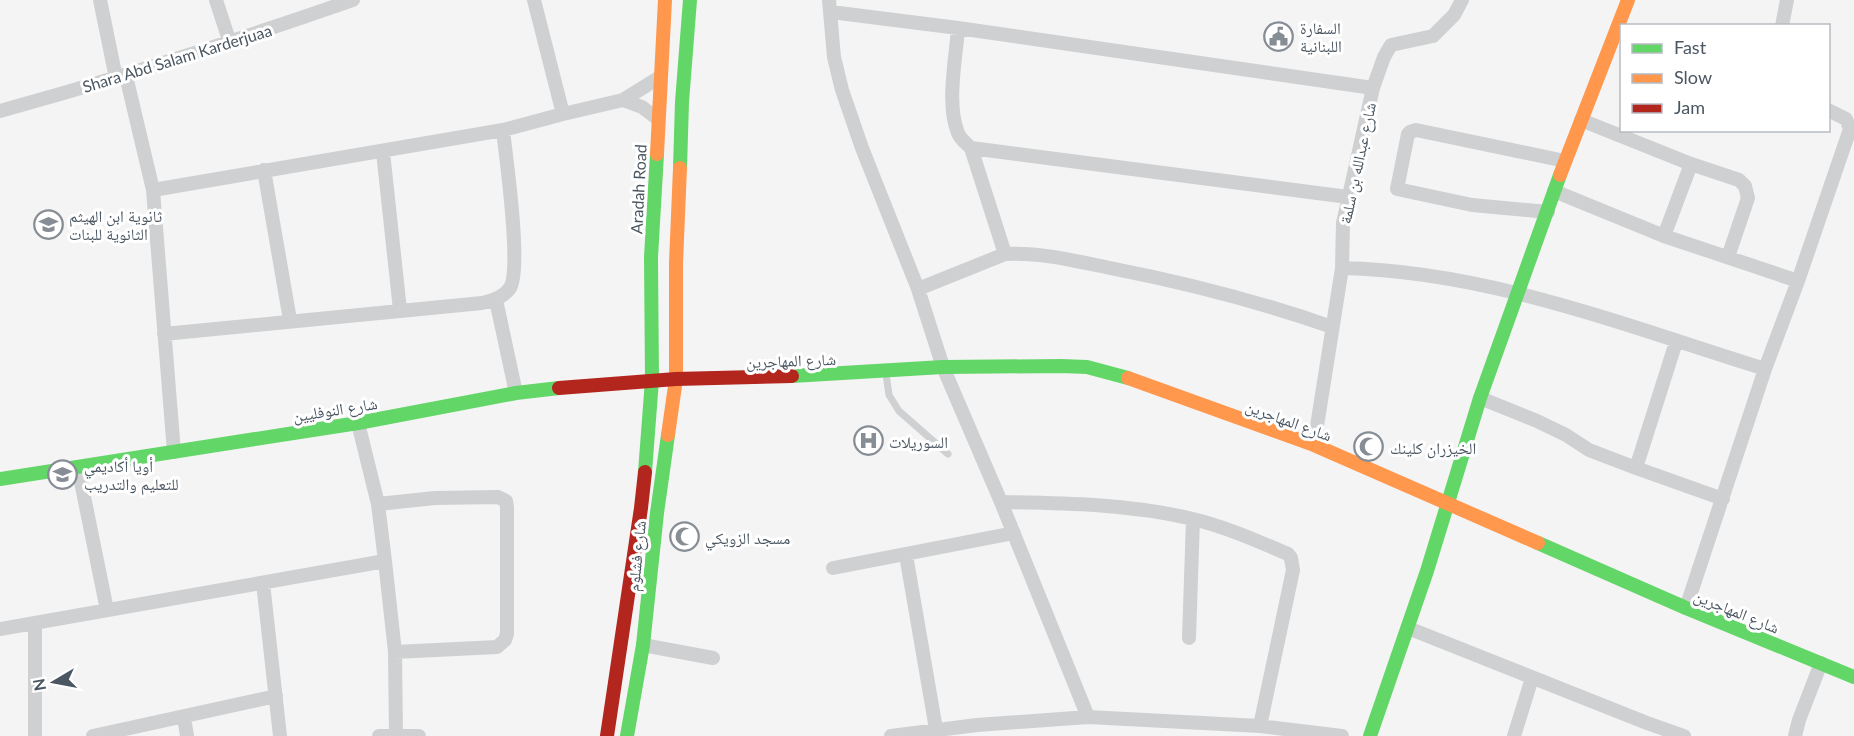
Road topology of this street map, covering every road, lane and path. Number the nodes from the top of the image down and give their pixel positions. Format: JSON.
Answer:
{"nodes":[{"id":1,"x":100,"y":0,"type":"edge"},
{"id":2,"x":216,"y":0,"type":"edge"},
{"id":3,"x":353,"y":0,"type":"edge"},
{"id":4,"x":534,"y":0,"type":"edge"},
{"id":5,"x":665,"y":0,"type":"edge"},
{"id":6,"x":690,"y":0,"type":"edge"},
{"id":7,"x":1462,"y":0,"type":"edge"},
{"id":8,"x":1628,"y":0,"type":"edge"},
{"id":9,"x":1787,"y":0,"type":"edge"},
{"id":10,"x":830,"y":6,"type":"edge"},
{"id":11,"x":1621,"y":24,"type":"edge"},
{"id":12,"x":1782,"y":24,"type":"edge"},
{"id":13,"x":958,"y":28,"type":"junction"},
{"id":14,"x":1618,"y":34,"type":"edge"},
{"id":15,"x":231,"y":43,"type":"junction"},
{"id":16,"x":121,"y":77,"type":"junction"},
{"id":17,"x":660,"y":77,"type":"junction"},
{"id":18,"x":1373,"y":88,"type":"junction"},
{"id":19,"x":623,"y":100,"type":"junction"},
{"id":20,"x":0,"y":111,"type":"edge"},
{"id":21,"x":1830,"y":111,"type":"edge"},
{"id":22,"x":563,"y":114,"type":"junction"},
{"id":23,"x":658,"y":118,"type":"junction"},
{"id":24,"x":1581,"y":120,"type":"junction"},
{"id":25,"x":503,"y":130,"type":"junction"},
{"id":26,"x":970,"y":148,"type":"junction"},
{"id":27,"x":383,"y":152,"type":"junction"},
{"id":28,"x":1565,"y":161,"type":"junction"},
{"id":29,"x":1691,"y":164,"type":"junction"},
{"id":30,"x":264,"y":170,"type":"junction"},
{"id":31,"x":153,"y":190,"type":"junction"},
{"id":32,"x":1554,"y":191,"type":"junction"},
{"id":33,"x":1348,"y":197,"type":"junction"},
{"id":34,"x":1548,"y":212,"type":"junction"},
{"id":35,"x":1664,"y":236,"type":"junction"},
{"id":36,"x":1005,"y":254,"type":"junction"},
{"id":37,"x":1728,"y":257,"type":"junction"},
{"id":38,"x":1342,"y":268,"type":"junction"},
{"id":39,"x":1798,"y":281,"type":"junction"},
{"id":40,"x":918,"y":289,"type":"junction"},
{"id":41,"x":1519,"y":292,"type":"junction"},
{"id":42,"x":496,"y":300,"type":"junction"},
{"id":43,"x":400,"y":310,"type":"junction"},
{"id":44,"x":290,"y":320,"type":"junction"},
{"id":45,"x":1332,"y":327,"type":"junction"},
{"id":46,"x":164,"y":334,"type":"junction"},
{"id":47,"x":1676,"y":342,"type":"junction"},
{"id":48,"x":943,"y":367,"type":"junction"},
{"id":49,"x":1765,"y":369,"type":"junction"},
{"id":50,"x":886,"y":371,"type":"junction"},
{"id":51,"x":676,"y":379,"type":"junction"},
{"id":52,"x":652,"y":380,"type":"junction"},
{"id":53,"x":516,"y":393,"type":"junction"},
{"id":54,"x":1480,"y":398,"type":"junction"},
{"id":55,"x":358,"y":423,"type":"junction"},
{"id":56,"x":1314,"y":445,"type":"junction"},
{"id":57,"x":174,"y":452,"type":"junction"},
{"id":58,"x":948,"y":454,"type":"dead end"},
{"id":59,"x":78,"y":467,"type":"junction"},
{"id":60,"x":1636,"y":468,"type":"junction"},
{"id":61,"x":0,"y":479,"type":"edge"},
{"id":62,"x":1723,"y":499,"type":"junction"},
{"id":63,"x":1001,"y":502,"type":"junction"},
{"id":64,"x":378,"y":504,"type":"junction"},
{"id":65,"x":1446,"y":504,"type":"junction"},
{"id":66,"x":641,"y":508,"type":"junction"},
{"id":67,"x":657,"y":513,"type":"junction"},
{"id":68,"x":1193,"y":519,"type":"junction"},
{"id":69,"x":1014,"y":533,"type":"junction"},
{"id":70,"x":906,"y":555,"type":"junction"},
{"id":71,"x":385,"y":561,"type":"junction"},
{"id":72,"x":833,"y":568,"type":"dead end"},
{"id":73,"x":263,"y":583,"type":"junction"},
{"id":74,"x":1686,"y":608,"type":"junction"},
{"id":75,"x":107,"y":610,"type":"junction"},
{"id":76,"x":35,"y":623,"type":"junction"},
{"id":77,"x":1408,"y":628,"type":"junction"},
{"id":78,"x":0,"y":629,"type":"edge"},
{"id":79,"x":1189,"y":638,"type":"dead end"},
{"id":80,"x":643,"y":645,"type":"junction"},
{"id":81,"x":395,"y":652,"type":"junction"},
{"id":82,"x":714,"y":658,"type":"dead end"},
{"id":83,"x":1821,"y":663,"type":"junction"},
{"id":84,"x":1854,"y":677,"type":"edge"},
{"id":85,"x":1532,"y":678,"type":"junction"},
{"id":86,"x":276,"y":696,"type":"junction"},
{"id":87,"x":184,"y":717,"type":"junction"},
{"id":88,"x":1088,"y":717,"type":"junction"},
{"id":89,"x":1260,"y":726,"type":"junction"},
{"id":90,"x":936,"y":729,"type":"junction"},
{"id":91,"x":1196,"y":729,"type":"edge"},
{"id":92,"x":1645,"y":730,"type":"edge"},
{"id":93,"x":36,"y":736,"type":"edge"},
{"id":94,"x":93,"y":736,"type":"edge"},
{"id":95,"x":187,"y":736,"type":"edge"},
{"id":96,"x":280,"y":736,"type":"edge"},
{"id":97,"x":379,"y":736,"type":"edge"},
{"id":98,"x":396,"y":736,"type":"edge"},
{"id":99,"x":419,"y":736,"type":"edge"},
{"id":100,"x":607,"y":736,"type":"edge"},
{"id":101,"x":627,"y":736,"type":"edge"},
{"id":102,"x":891,"y":736,"type":"edge"},
{"id":103,"x":1342,"y":736,"type":"edge"},
{"id":104,"x":1370,"y":736,"type":"edge"},
{"id":105,"x":1514,"y":736,"type":"edge"},
{"id":106,"x":1684,"y":736,"type":"edge"},
{"id":107,"x":1796,"y":736,"type":"edge"}],
"edges":[{"from":1,"to":16,"type":"street"},
{"from":2,"to":15,"type":"street"},
{"from":3,"to":15,"type":"street","name":"Shara Abd Salam Karderjuaa"},
{"from":4,"to":22,"type":"street"},
{"from":5,"to":17,"type":"main road","name":"Aradah Road"},
{"from":6,"to":51,"type":"main road"},
{"from":7,"to":18,"type":"street","name":"شارع عبدالله بن سلمة"},
{"from":8,"to":11,"type":"main road"},
{"from":9,"to":12,"type":"street"},
{"from":10,"to":13,"type":"street"},
{"from":10,"to":40,"type":"street"},
{"from":13,"to":18,"type":"street"},
{"from":13,"to":26,"type":"street"},
{"from":14,"to":24,"type":"main road"},
{"from":15,"to":16,"type":"street","name":"Shara Abd Salam Karderjuaa"},
{"from":16,"to":20,"type":"street","name":"Shara Abd Salam Karderjuaa"},
{"from":16,"to":31,"type":"street"},
{"from":17,"to":19,"type":"street"},
{"from":17,"to":23,"type":"main road","name":"Aradah Road"},
{"from":18,"to":33,"type":"street","name":"شارع عبدالله بن سلمة"},
{"from":19,"to":22,"type":"street"},
{"from":19,"to":23,"type":"street"},
{"from":21,"to":39,"type":"street"},
{"from":22,"to":25,"type":"street"},
{"from":23,"to":52,"type":"main road","name":"Aradah Road"},
{"from":24,"to":28,"type":"main road"},
{"from":24,"to":29,"type":"street"},
{"from":25,"to":27,"type":"street"},
{"from":25,"to":42,"type":"street"},
{"from":26,"to":33,"type":"street"},
{"from":26,"to":36,"type":"street"},
{"from":27,"to":30,"type":"street"},
{"from":27,"to":43,"type":"street"},
{"from":28,"to":32,"type":"main road"},
{"from":28,"to":34,"type":"street"},
{"from":29,"to":35,"type":"street"},
{"from":29,"to":37,"type":"street"},
{"from":30,"to":31,"type":"street"},
{"from":30,"to":44,"type":"street"},
{"from":31,"to":46,"type":"street"},
{"from":32,"to":34,"type":"main road"},
{"from":32,"to":35,"type":"street"},
{"from":33,"to":38,"type":"street","name":"شارع عبدالله بن سلمة"},
{"from":34,"to":41,"type":"main road"},
{"from":35,"to":37,"type":"street"},
{"from":36,"to":40,"type":"street"},
{"from":36,"to":45,"type":"street"},
{"from":37,"to":39,"type":"street"},
{"from":38,"to":41,"type":"street"},
{"from":38,"to":45,"type":"street","name":"شارع عبدالله بن سلمة"},
{"from":39,"to":49,"type":"street"},
{"from":40,"to":48,"type":"street"},
{"from":41,"to":47,"type":"street"},
{"from":41,"to":54,"type":"main road"},
{"from":42,"to":43,"type":"street"},
{"from":42,"to":53,"type":"street"},
{"from":43,"to":44,"type":"street"},
{"from":44,"to":46,"type":"street"},
{"from":45,"to":56,"type":"street","name":"شارع عبدالله بن سلمة"},
{"from":46,"to":57,"type":"street"},
{"from":47,"to":49,"type":"street"},
{"from":47,"to":60,"type":"street"},
{"from":48,"to":50,"type":"main road","name":"شارع المهاجرين"},
{"from":48,"to":56,"type":"main road","name":"شارع المهاجرين"},
{"from":48,"to":63,"type":"street"},
{"from":49,"to":62,"type":"street"},
{"from":50,"to":51,"type":"main road","name":"شارع المهاجرين"},
{"from":50,"to":58,"type":"lane"},
{"from":51,"to":52,"type":"main road","name":"شارع النوفليين"},
{"from":51,"to":67,"type":"main road","name":"شارع فشلوم"},
{"from":52,"to":53,"type":"main road","name":"شارع النوفليين"},
{"from":52,"to":66,"type":"main road","name":"شارع فشلوم"},
{"from":53,"to":55,"type":"main road","name":"شارع النوفليين"},
{"from":54,"to":60,"type":"street"},
{"from":54,"to":65,"type":"main road"},
{"from":55,"to":57,"type":"main road","name":"شارع النوفليين"},
{"from":55,"to":64,"type":"street"},
{"from":56,"to":65,"type":"main road","name":"شارع المهاجرين"},
{"from":57,"to":59,"type":"main road","name":"شارع النوفليين"},
{"from":59,"to":61,"type":"main road","name":"شارع النوفليين"},
{"from":59,"to":75,"type":"street"},
{"from":60,"to":62,"type":"street"},
{"from":62,"to":74,"type":"street"},
{"from":63,"to":68,"type":"street"},
{"from":63,"to":69,"type":"street"},
{"from":64,"to":71,"type":"street"},
{"from":64,"to":81,"type":"street"},
{"from":65,"to":74,"type":"main road","name":"شارع المهاجرين"},
{"from":65,"to":77,"type":"main road"},
{"from":66,"to":67,"type":"main road"},
{"from":66,"to":100,"type":"main road","name":"شارع فشلوم"},
{"from":67,"to":80,"type":"main road","name":"شارع فشلوم"},
{"from":68,"to":79,"type":"street"},
{"from":68,"to":89,"type":"street"},
{"from":69,"to":70,"type":"street"},
{"from":69,"to":88,"type":"street"},
{"from":70,"to":72,"type":"street"},
{"from":70,"to":90,"type":"street"},
{"from":71,"to":73,"type":"street"},
{"from":71,"to":81,"type":"street"},
{"from":73,"to":75,"type":"street"},
{"from":73,"to":86,"type":"street"},
{"from":74,"to":83,"type":"main road","name":"شارع المهاجرين"},
{"from":75,"to":76,"type":"street"},
{"from":76,"to":78,"type":"street"},
{"from":76,"to":93,"type":"street"},
{"from":77,"to":85,"type":"street"},
{"from":77,"to":104,"type":"main road"},
{"from":80,"to":82,"type":"street"},
{"from":80,"to":101,"type":"main road","name":"شارع فشلوم"},
{"from":81,"to":98,"type":"street"},
{"from":83,"to":84,"type":"main road","name":"شارع المهاجرين"},
{"from":83,"to":107,"type":"street"},
{"from":85,"to":92,"type":"street"},
{"from":85,"to":105,"type":"street"},
{"from":86,"to":87,"type":"street"},
{"from":86,"to":96,"type":"street"},
{"from":87,"to":94,"type":"street"},
{"from":87,"to":95,"type":"street"},
{"from":88,"to":90,"type":"street"},
{"from":88,"to":91,"type":"street"},
{"from":89,"to":91,"type":"street"},
{"from":89,"to":103,"type":"street"},
{"from":90,"to":102,"type":"street"},
{"from":92,"to":106,"type":"street"},
{"from":97,"to":98,"type":"street"},
{"from":98,"to":99,"type":"street"}]}
